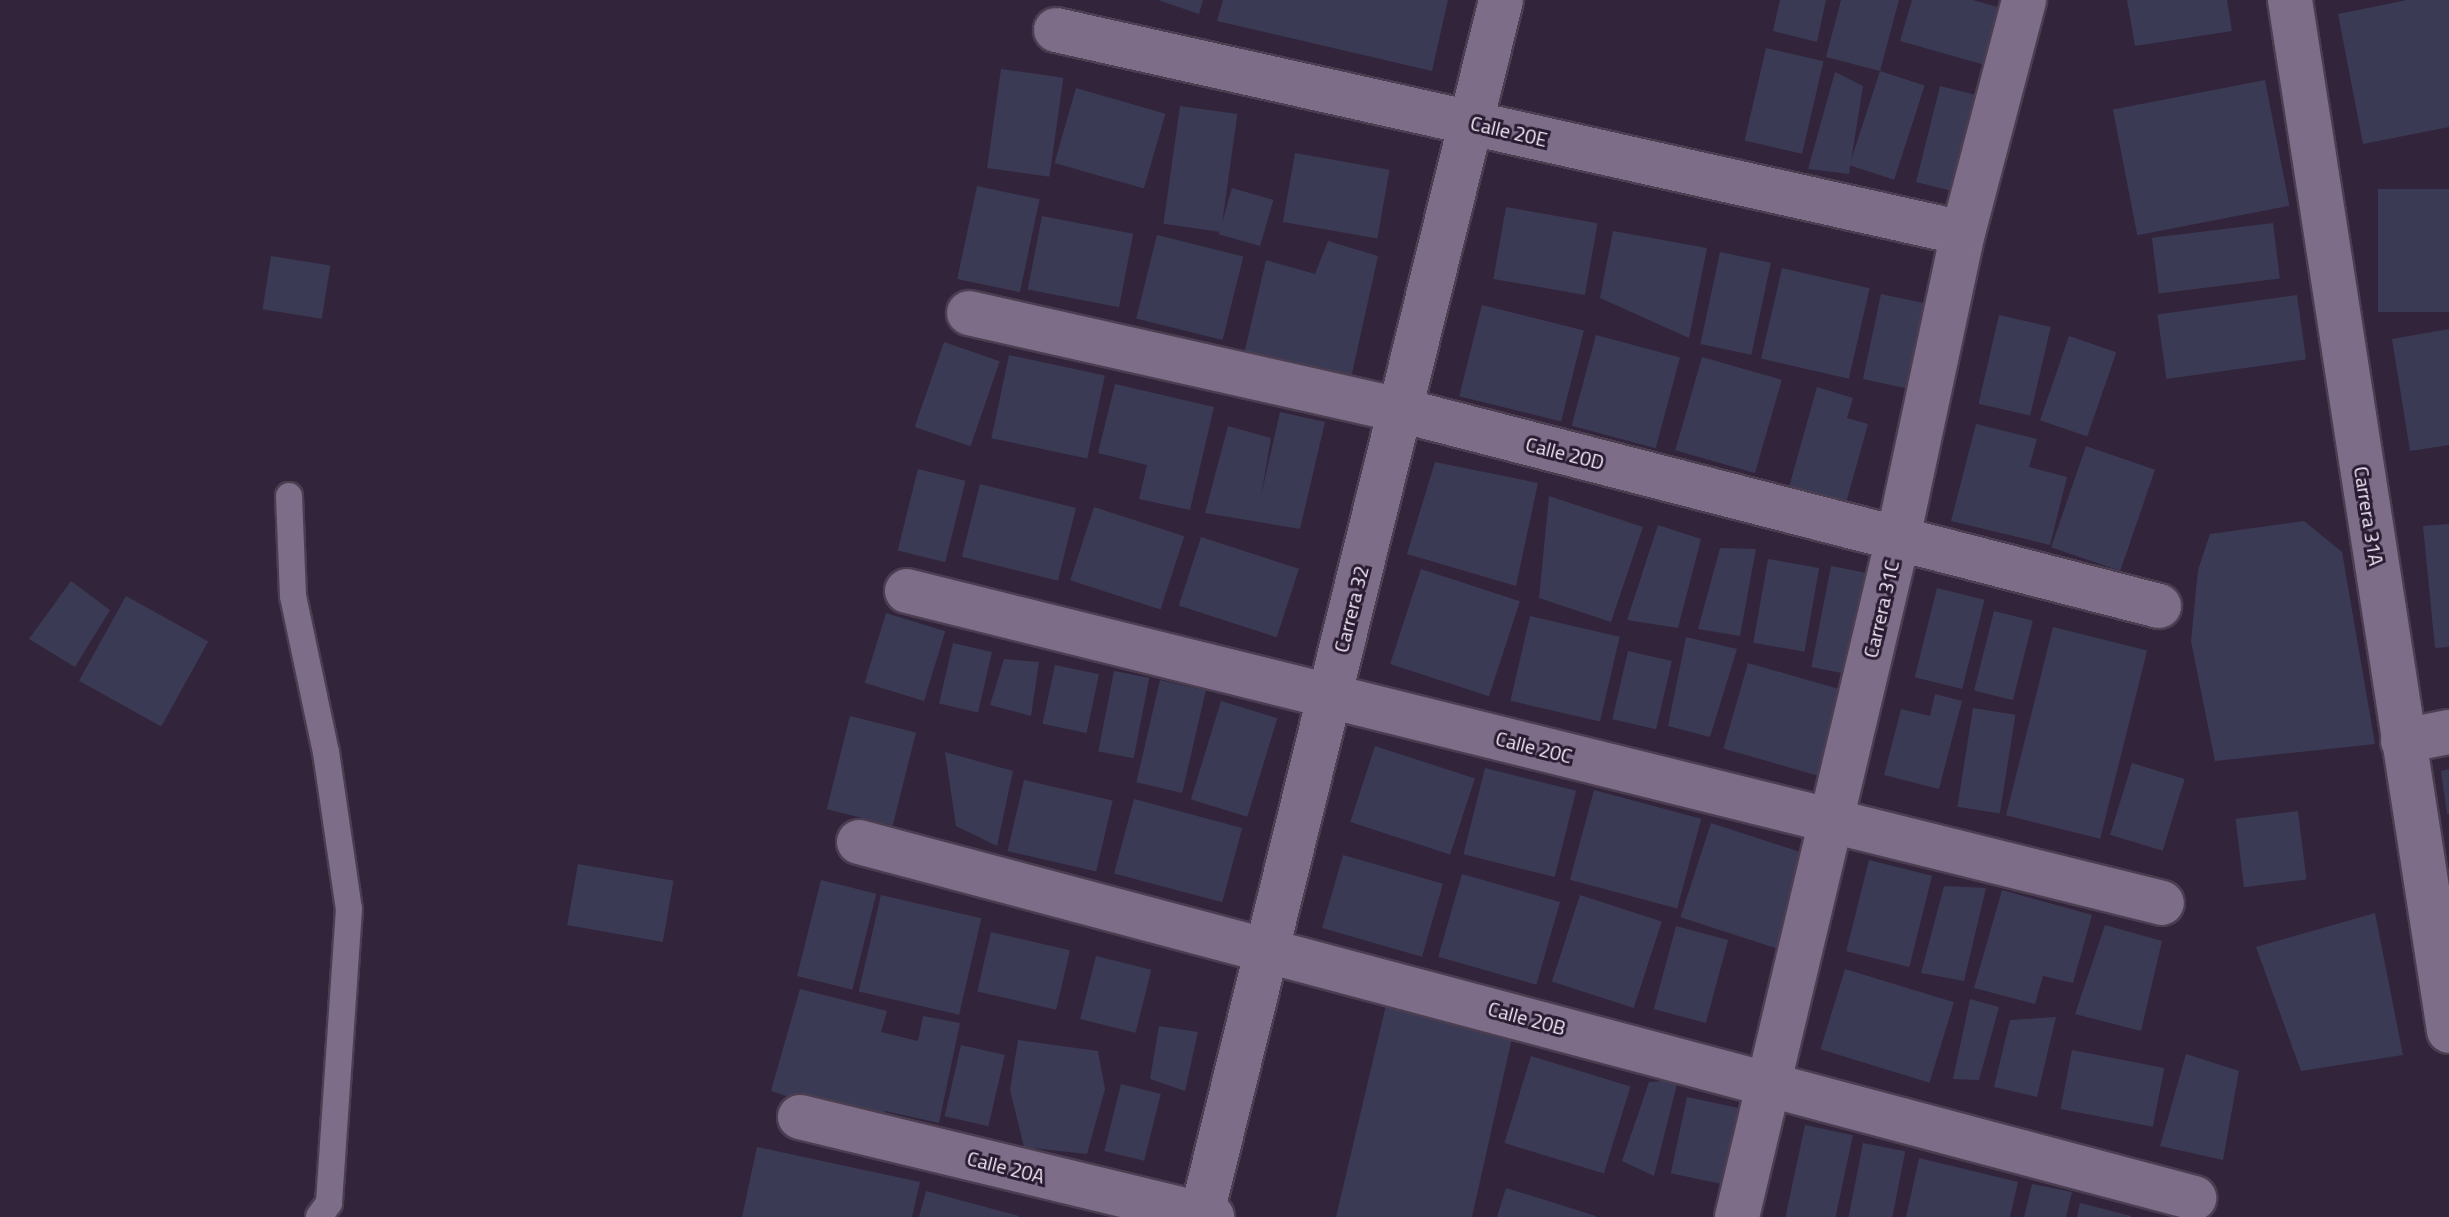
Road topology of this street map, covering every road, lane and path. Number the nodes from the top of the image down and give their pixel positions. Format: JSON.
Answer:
{"nodes":[{"id":1,"x":1501,"y":0,"type":"edge"},
{"id":2,"x":2024,"y":0,"type":"edge"},
{"id":3,"x":2290,"y":0,"type":"edge"},
{"id":4,"x":1056,"y":30,"type":"dead end"},
{"id":5,"x":1470,"y":123,"type":"junction"},
{"id":6,"x":1963,"y":233,"type":"junction"},
{"id":7,"x":969,"y":313,"type":"dead end"},
{"id":8,"x":1400,"y":410,"type":"junction"},
{"id":9,"x":289,"y":496,"type":"dead end"},
{"id":10,"x":1898,"y":538,"type":"junction"},
{"id":11,"x":907,"y":591,"type":"dead end"},
{"id":12,"x":2159,"y":606,"type":"dead end"},
{"id":13,"x":1329,"y":695,"type":"junction"},
{"id":14,"x":2449,"y":732,"type":"edge"},
{"id":15,"x":2403,"y":741,"type":"junction"},
{"id":16,"x":1830,"y":821,"type":"junction"},
{"id":17,"x":859,"y":842,"type":"dead end"},
{"id":18,"x":2162,"y":903,"type":"dead end"},
{"id":19,"x":1267,"y":947,"type":"junction"},
{"id":20,"x":2449,"y":1031,"type":"edge"},
{"id":21,"x":1768,"y":1083,"type":"junction"},
{"id":22,"x":800,"y":1117,"type":"dead end"},
{"id":23,"x":2194,"y":1198,"type":"dead end"},
{"id":24,"x":1205,"y":1216,"type":"edge"},
{"id":25,"x":319,"y":1217,"type":"edge"},
{"id":26,"x":1737,"y":1217,"type":"edge"}],
"edges":[{"from":1,"to":5,"type":"street","name":"Carrera 32"},
{"from":2,"to":6,"type":"street","name":"Carrera 31C"},
{"from":3,"to":15,"type":"street","name":"Carrera 31A"},
{"from":4,"to":5,"type":"street","name":"Calle 20E"},
{"from":5,"to":6,"type":"street","name":"Calle 20E"},
{"from":5,"to":8,"type":"street","name":"Carrera 32"},
{"from":6,"to":10,"type":"street","name":"Carrera 31C"},
{"from":7,"to":8,"type":"street","name":"Calle 20D"},
{"from":8,"to":10,"type":"street","name":"Calle 20D"},
{"from":8,"to":13,"type":"street","name":"Carrera 32"},
{"from":9,"to":25,"type":"lane"},
{"from":10,"to":12,"type":"street","name":"Calle 20D"},
{"from":10,"to":16,"type":"street","name":"Carrera 31C"},
{"from":11,"to":13,"type":"street","name":"Calle 20C"},
{"from":13,"to":16,"type":"street","name":"Calle 20C"},
{"from":13,"to":19,"type":"street","name":"Carrera 32"},
{"from":14,"to":15,"type":"street"},
{"from":15,"to":20,"type":"street","name":"Carrera 31A"},
{"from":16,"to":18,"type":"street","name":"Calle 20C"},
{"from":16,"to":21,"type":"street","name":"Carrera 31C"},
{"from":17,"to":19,"type":"street","name":"Calle 20B"},
{"from":19,"to":21,"type":"street","name":"Calle 20B"},
{"from":19,"to":24,"type":"street","name":"Carrera 32"},
{"from":21,"to":23,"type":"street","name":"Calle 20B"},
{"from":21,"to":26,"type":"street","name":"Carrera 31C"},
{"from":22,"to":24,"type":"street","name":"Calle 20A"}]}
